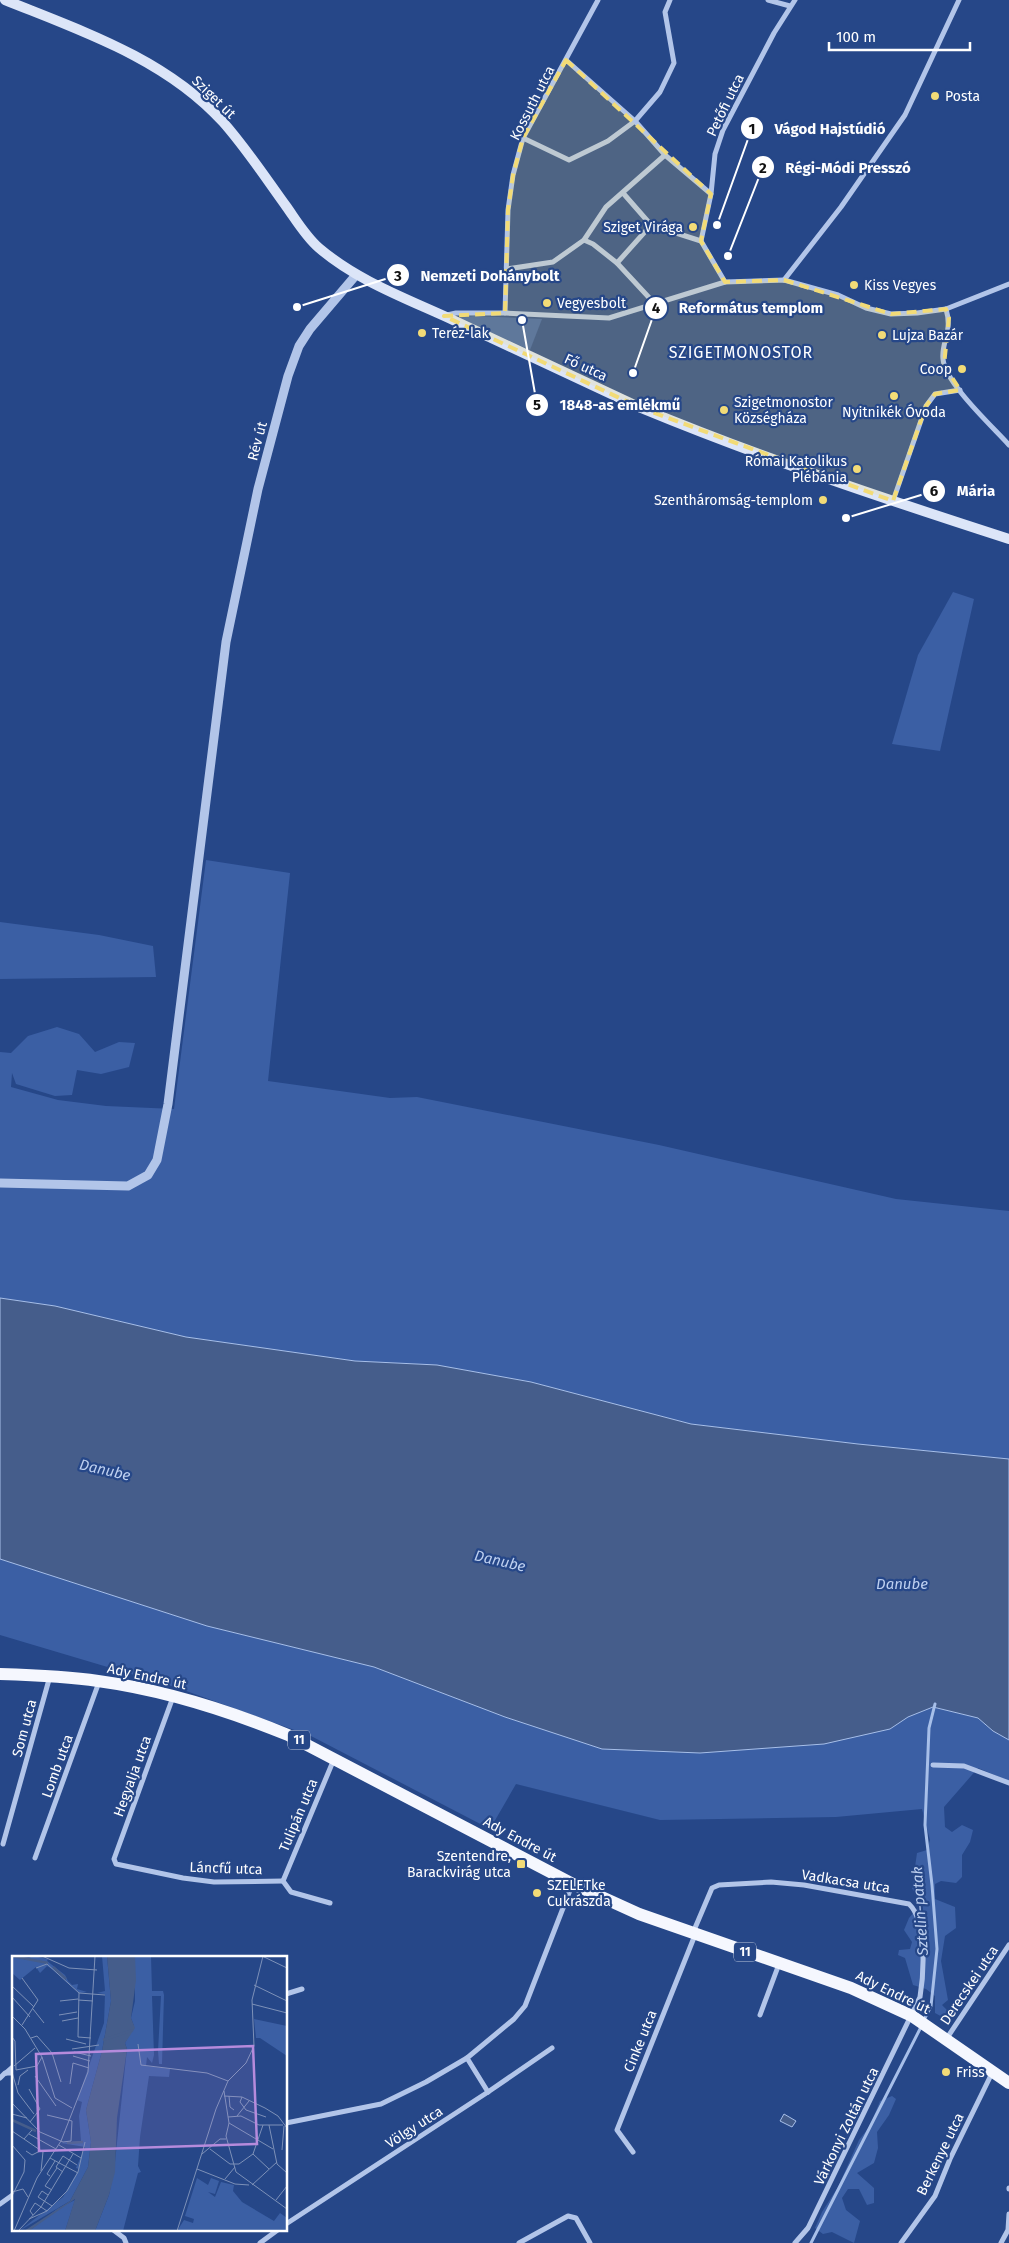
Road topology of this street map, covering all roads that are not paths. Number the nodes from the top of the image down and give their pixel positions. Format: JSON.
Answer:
{"nodes":[{"id":1,"x":5,"y":0,"type":"edge"},
{"id":2,"x":598,"y":0,"type":"edge"},
{"id":3,"x":670,"y":0,"type":"edge"},
{"id":4,"x":768,"y":0,"type":"edge"},
{"id":5,"x":795,"y":0,"type":"edge"},
{"id":6,"x":959,"y":0,"type":"edge"},
{"id":7,"x":790,"y":6,"type":"junction"},
{"id":8,"x":566,"y":60,"type":"junction"},
{"id":9,"x":635,"y":120,"type":"junction"},
{"id":10,"x":523,"y":138,"type":"junction"},
{"id":11,"x":665,"y":155,"type":"junction"},
{"id":12,"x":623,"y":193,"type":"junction"},
{"id":13,"x":711,"y":194,"type":"junction"},
{"id":14,"x":651,"y":225,"type":"junction"},
{"id":15,"x":584,"y":240,"type":"junction"},
{"id":16,"x":701,"y":241,"type":"junction"},
{"id":17,"x":617,"y":263,"type":"junction"},
{"id":18,"x":507,"y":269,"type":"junction"},
{"id":19,"x":356,"y":275,"type":"junction"},
{"id":20,"x":784,"y":280,"type":"junction"},
{"id":21,"x":725,"y":282,"type":"junction"},
{"id":22,"x":1009,"y":284,"type":"edge"},
{"id":23,"x":655,"y":304,"type":"junction"},
{"id":24,"x":946,"y":309,"type":"junction"},
{"id":25,"x":506,"y":313,"type":"junction"},
{"id":26,"x":444,"y":316,"type":"junction"},
{"id":27,"x":960,"y":390,"type":"junction"},
{"id":28,"x":1009,"y":445,"type":"edge"},
{"id":29,"x":893,"y":501,"type":"junction"},
{"id":30,"x":1009,"y":539,"type":"edge"},
{"id":31,"x":0,"y":1183,"type":"edge"},
{"id":32,"x":0,"y":1674,"type":"edge"},
{"id":33,"x":50,"y":1676,"type":"junction"},
{"id":34,"x":100,"y":1681,"type":"junction"},
{"id":35,"x":173,"y":1696,"type":"junction"},
{"id":36,"x":335,"y":1758,"type":"junction"},
{"id":37,"x":933,"y":1765,"type":"dead end"},
{"id":38,"x":1009,"y":1783,"type":"edge"},
{"id":39,"x":3,"y":1844,"type":"dead end"},
{"id":40,"x":35,"y":1858,"type":"dead end"},
{"id":41,"x":116,"y":1864,"type":"joint"},
{"id":42,"x":283,"y":1881,"type":"junction"},
{"id":43,"x":573,"y":1884,"type":"junction"},
{"id":44,"x":330,"y":1903,"type":"dead end"},
{"id":45,"x":695,"y":1935,"type":"junction"},
{"id":46,"x":1009,"y":1945,"type":"edge"},
{"id":47,"x":780,"y":1963,"type":"junction"},
{"id":48,"x":302,"y":1988,"type":"dead end"},
{"id":49,"x":288,"y":1993,"type":"edge"},
{"id":50,"x":760,"y":2016,"type":"dead end"},
{"id":51,"x":914,"y":2018,"type":"junction"},
{"id":52,"x":947,"y":2038,"type":"junction"},
{"id":53,"x":552,"y":2048,"type":"dead end"},
{"id":54,"x":467,"y":2058,"type":"junction"},
{"id":55,"x":12,"y":2068,"type":"edge"},
{"id":56,"x":993,"y":2071,"type":"junction"},
{"id":57,"x":5,"y":2073,"type":"junction"},
{"id":58,"x":12,"y":2073,"type":"edge"},
{"id":59,"x":0,"y":2078,"type":"edge"},
{"id":60,"x":1009,"y":2083,"type":"edge"},
{"id":61,"x":488,"y":2092,"type":"junction"},
{"id":62,"x":288,"y":2123,"type":"edge"},
{"id":63,"x":633,"y":2152,"type":"dead end"},
{"id":64,"x":12,"y":2195,"type":"edge"},
{"id":65,"x":0,"y":2204,"type":"edge"},
{"id":66,"x":1009,"y":2214,"type":"edge"},
{"id":67,"x":288,"y":2223,"type":"edge"},
{"id":68,"x":113,"y":2230,"type":"edge"},
{"id":69,"x":278,"y":2230,"type":"edge"},
{"id":70,"x":1008,"y":2231,"type":"edge"},
{"id":71,"x":126,"y":2243,"type":"edge"},
{"id":72,"x":260,"y":2243,"type":"edge"},
{"id":73,"x":519,"y":2243,"type":"edge"},
{"id":74,"x":590,"y":2243,"type":"edge"},
{"id":75,"x":795,"y":2243,"type":"edge"},
{"id":76,"x":901,"y":2243,"type":"edge"},
{"id":77,"x":1001,"y":2243,"type":"edge"}],
"edges":[{"from":1,"to":19,"type":"main road","name":"Sziget út"},
{"from":2,"to":8,"type":"street","name":"Kossuth utca"},
{"from":3,"to":9,"type":"street"},
{"from":4,"to":7,"type":"street"},
{"from":5,"to":7,"type":"street","name":"Petőfi utca"},
{"from":6,"to":20,"type":"street"},
{"from":7,"to":13,"type":"street","name":"Petőfi utca"},
{"from":8,"to":9,"type":"street"},
{"from":8,"to":10,"type":"street","name":"Kossuth utca"},
{"from":9,"to":10,"type":"street"},
{"from":9,"to":11,"type":"street"},
{"from":10,"to":18,"type":"street","name":"Kossuth utca"},
{"from":11,"to":12,"type":"street"},
{"from":11,"to":13,"type":"street"},
{"from":12,"to":14,"type":"street"},
{"from":12,"to":15,"type":"street"},
{"from":13,"to":16,"type":"street","name":"Petőfi utca"},
{"from":14,"to":16,"type":"street"},
{"from":14,"to":17,"type":"street"},
{"from":15,"to":17,"type":"street"},
{"from":15,"to":18,"type":"street"},
{"from":16,"to":21,"type":"street"},
{"from":17,"to":23,"type":"street"},
{"from":18,"to":25,"type":"street","name":"Kossuth utca"},
{"from":19,"to":26,"type":"main road","name":"Fő utca"},
{"from":19,"to":31,"type":"street","name":"Rév út"},
{"from":20,"to":21,"type":"street"},
{"from":20,"to":24,"type":"street"},
{"from":21,"to":23,"type":"street"},
{"from":22,"to":24,"type":"street"},
{"from":23,"to":25,"type":"street"},
{"from":24,"to":27,"type":"street"},
{"from":25,"to":26,"type":"street"},
{"from":26,"to":29,"type":"main road","name":"Fő utca"},
{"from":27,"to":28,"type":"street"},
{"from":27,"to":29,"type":"street"},
{"from":29,"to":30,"type":"main road","name":"Fő utca"},
{"from":32,"to":33,"type":"main road","name":"Ady Endre út","number":"11"},
{"from":33,"to":34,"type":"main road","name":"Ady Endre út","number":"11"},
{"from":33,"to":39,"type":"street","name":"Som utca"},
{"from":34,"to":35,"type":"main road","name":"Ady Endre út","number":"11"},
{"from":34,"to":40,"type":"street","name":"Lomb utca"},
{"from":35,"to":36,"type":"main road","name":"Ady Endre út","number":"11"},
{"from":35,"to":41,"type":"street","name":"Hegyalja utca"},
{"from":36,"to":42,"type":"street","name":"Tulipán utca"},
{"from":36,"to":43,"type":"main road","name":"Ady Endre út","number":"11"},
{"from":37,"to":38,"type":"street"},
{"from":41,"to":42,"type":"street","name":"Láncfű utca"},
{"from":42,"to":44,"type":"street"},
{"from":43,"to":45,"type":"main road","name":"Ady Endre út","number":"11"},
{"from":43,"to":54,"type":"street"},
{"from":45,"to":47,"type":"main road","name":"Ady Endre út","number":"11"},
{"from":45,"to":51,"type":"street","name":"Vadkacsa utca"},
{"from":45,"to":63,"type":"street","name":"Cinke utca"},
{"from":46,"to":52,"type":"street","name":"Derecskei utca"},
{"from":47,"to":50,"type":"street"},
{"from":47,"to":51,"type":"main road","name":"Ady Endre út","number":"11"},
{"from":48,"to":49,"type":"street"},
{"from":51,"to":52,"type":"main road","name":"Ady Endre út","number":"11"},
{"from":51,"to":75,"type":"street","name":"Várkonyi Zoltán utca"},
{"from":52,"to":56,"type":"main road","name":"Ady Endre út","number":"11"},
{"from":53,"to":61,"type":"street","name":"Völgy utca"},
{"from":54,"to":61,"type":"street"},
{"from":54,"to":62,"type":"street"},
{"from":55,"to":57,"type":"street"},
{"from":56,"to":60,"type":"main road","name":"Ady Endre út","number":"11"},
{"from":56,"to":76,"type":"street","name":"Berkenye utca"},
{"from":57,"to":58,"type":"street"},
{"from":57,"to":59,"type":"street"},
{"from":61,"to":67,"type":"street","name":"Völgy utca"},
{"from":64,"to":65,"type":"street"},
{"from":66,"to":70,"type":"street"},
{"from":68,"to":71,"type":"street"},
{"from":69,"to":72,"type":"street"},
{"from":70,"to":77,"type":"street"},
{"from":73,"to":74,"type":"street"}]}
